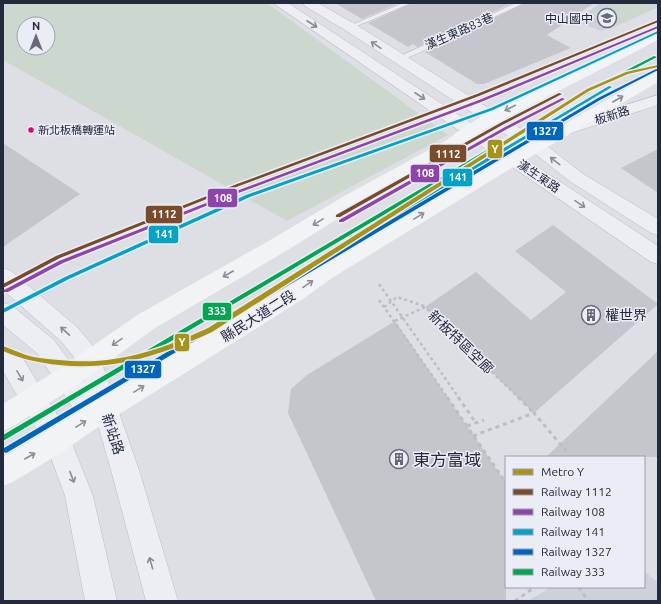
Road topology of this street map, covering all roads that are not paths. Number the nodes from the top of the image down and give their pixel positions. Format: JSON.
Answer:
{"nodes":[{"id":1,"x":279,"y":3,"type":"edge"},
{"id":2,"x":309,"y":3,"type":"edge"},
{"id":3,"x":408,"y":3,"type":"edge"},
{"id":4,"x":521,"y":3,"type":"edge"},
{"id":5,"x":350,"y":27,"type":"junction"},
{"id":6,"x":658,"y":35,"type":"edge"},
{"id":7,"x":398,"y":59,"type":"junction"},
{"id":8,"x":658,"y":76,"type":"edge"},
{"id":9,"x":658,"y":100,"type":"edge"},
{"id":10,"x":492,"y":118,"type":"junction"},
{"id":11,"x":471,"y":130,"type":"junction"},
{"id":12,"x":566,"y":130,"type":"junction"},
{"id":13,"x":536,"y":146,"type":"junction"},
{"id":14,"x":513,"y":159,"type":"junction"},
{"id":15,"x":658,"y":228,"type":"edge"},
{"id":16,"x":658,"y":256,"type":"edge"},
{"id":17,"x":3,"y":277,"type":"edge"},
{"id":18,"x":3,"y":312,"type":"edge"},
{"id":19,"x":3,"y":356,"type":"edge"},
{"id":20,"x":90,"y":360,"type":"junction"},
{"id":21,"x":68,"y":377,"type":"junction"},
{"id":22,"x":34,"y":400,"type":"junction"},
{"id":23,"x":105,"y":409,"type":"junction"},
{"id":24,"x":3,"y":418,"type":"edge"},
{"id":25,"x":58,"y":440,"type":"junction"},
{"id":26,"x":3,"y":472,"type":"edge"},
{"id":27,"x":101,"y":601,"type":"edge"},
{"id":28,"x":162,"y":601,"type":"edge"}],
"edges":[{"from":1,"to":11,"type":"street","name":"漢生東路","one_way":true},
{"from":2,"to":5,"type":"street","name":"漢生東路"},
{"from":3,"to":5,"type":"lane"},
{"from":4,"to":7,"type":"lane","name":"漢生東路83巷"},
{"from":7,"to":5,"type":"street","name":"漢生東路","one_way":true},
{"from":6,"to":10,"type":"main road","one_way":true},
{"from":7,"to":10,"type":"street","name":"漢生東路"},
{"from":12,"to":8,"type":"main road","name":"縣民大道二段","one_way":true},
{"from":9,"to":12,"type":"street","name":"板新路"},
{"from":10,"to":11,"type":"main road"},
{"from":10,"to":13,"type":"street","name":"漢生東路"},
{"from":11,"to":14,"type":"street","name":"漢生東路"},
{"from":11,"to":20,"type":"main road","one_way":true},
{"from":12,"to":13,"type":"main road","name":"縣民大道二段"},
{"from":13,"to":14,"type":"main road","name":"縣民大道二段"},
{"from":15,"to":13,"type":"street","name":"漢生東路","one_way":true},
{"from":14,"to":16,"type":"street","name":"漢生東路","one_way":true},
{"from":23,"to":14,"type":"main road","name":"縣民大道二段","one_way":true},
{"from":20,"to":17,"type":"street","name":"新站路","one_way":true},
{"from":18,"to":21,"type":"street"},
{"from":19,"to":22,"type":"street","one_way":true},
{"from":20,"to":21,"type":"main road"},
{"from":20,"to":23,"type":"street","name":"新站路"},
{"from":21,"to":22,"type":"main road"},
{"from":21,"to":23,"type":"street"},
{"from":22,"to":24,"type":"main road"},
{"from":22,"to":25,"type":"street"},
{"from":25,"to":23,"type":"main road","name":"縣民大道二段","one_way":true},
{"from":28,"to":23,"type":"street","name":"新站路","one_way":true},
{"from":26,"to":25,"type":"main road","name":"縣民大道二段","one_way":true},
{"from":25,"to":27,"type":"street","one_way":true}]}
